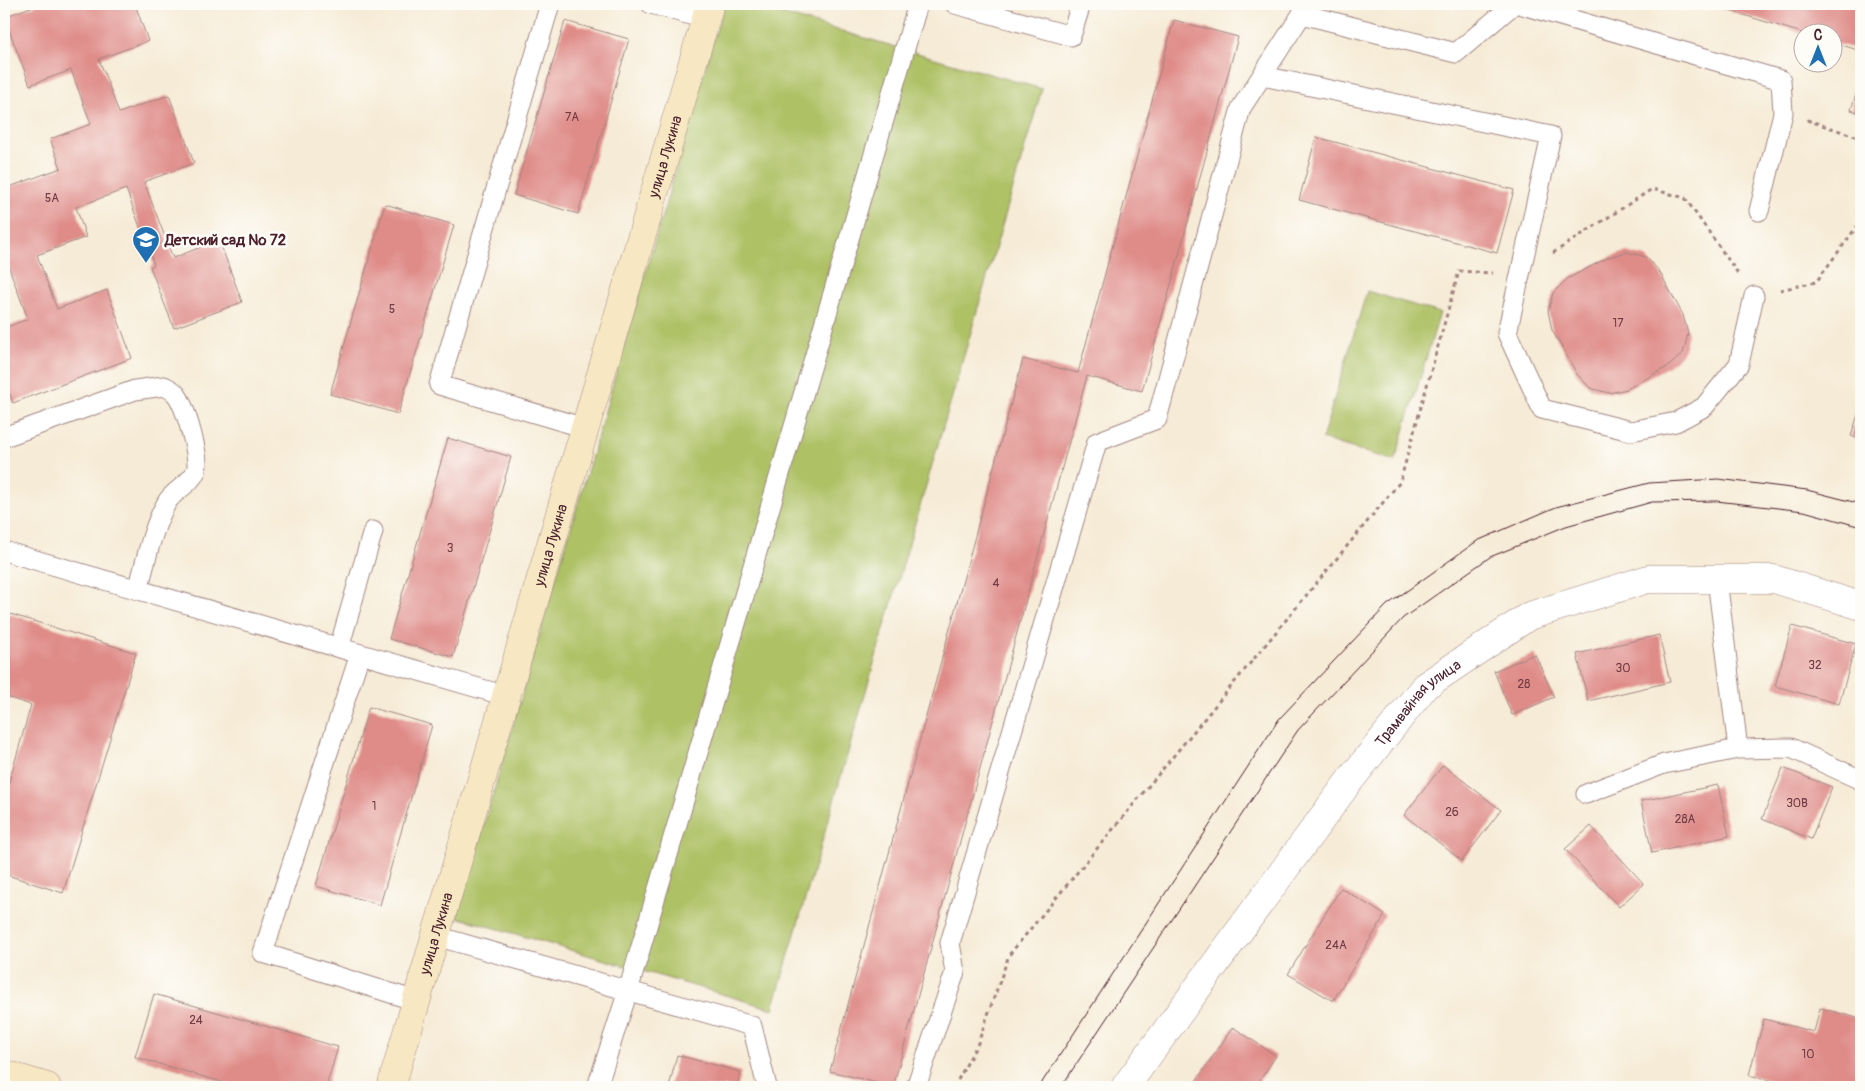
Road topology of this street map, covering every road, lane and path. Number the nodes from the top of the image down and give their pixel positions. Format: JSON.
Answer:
{"nodes":[{"id":1,"x":550,"y":4,"type":"edge"},
{"id":2,"x":651,"y":4,"type":"edge"},
{"id":3,"x":918,"y":4,"type":"edge"},
{"id":4,"x":955,"y":4,"type":"edge"},
{"id":5,"x":1080,"y":4,"type":"edge"},
{"id":6,"x":1514,"y":4,"type":"edge"},
{"id":7,"x":1519,"y":4,"type":"edge"},
{"id":8,"x":1303,"y":9,"type":"edge"},
{"id":9,"x":708,"y":11,"type":"edge"},
{"id":10,"x":1263,"y":76,"type":"junction"},
{"id":11,"x":1783,"y":113,"type":"junction"},
{"id":12,"x":1861,"y":138,"type":"edge"},
{"id":13,"x":1759,"y":211,"type":"dead end"},
{"id":14,"x":1861,"y":221,"type":"edge"},
{"id":15,"x":1520,"y":274,"type":"junction"},
{"id":16,"x":1754,"y":296,"type":"junction"},
{"id":17,"x":585,"y":428,"type":"junction"},
{"id":18,"x":4,"y":437,"type":"edge"},
{"id":19,"x":373,"y":531,"type":"dead end"},
{"id":20,"x":4,"y":551,"type":"edge"},
{"id":21,"x":1717,"y":579,"type":"junction"},
{"id":22,"x":138,"y":590,"type":"junction"},
{"id":23,"x":1861,"y":606,"type":"edge"},
{"id":24,"x":339,"y":648,"type":"junction"},
{"id":25,"x":360,"y":654,"type":"junction"},
{"id":26,"x":506,"y":696,"type":"junction"},
{"id":27,"x":1738,"y":749,"type":"junction"},
{"id":28,"x":1861,"y":780,"type":"edge"},
{"id":29,"x":1586,"y":794,"type":"dead end"},
{"id":30,"x":436,"y":936,"type":"junction"},
{"id":31,"x":628,"y":991,"type":"junction"},
{"id":32,"x":416,"y":1001,"type":"junction"},
{"id":33,"x":4,"y":1074,"type":"edge"},
{"id":34,"x":47,"y":1087,"type":"edge"},
{"id":35,"x":391,"y":1087,"type":"edge"},
{"id":36,"x":597,"y":1087,"type":"edge"},
{"id":37,"x":767,"y":1087,"type":"edge"},
{"id":38,"x":916,"y":1087,"type":"edge"},
{"id":39,"x":954,"y":1087,"type":"edge"},
{"id":40,"x":1125,"y":1087,"type":"edge"}],
"edges":[{"from":1,"to":17,"type":"lane"},
{"from":2,"to":9,"type":"lane"},
{"from":3,"to":31,"type":"lane"},
{"from":4,"to":5,"type":"lane"},
{"from":6,"to":8,"type":"lane"},
{"from":7,"to":11,"type":"lane"},
{"from":8,"to":10,"type":"lane"},
{"from":9,"to":17,"type":"street","name":"улица Лукина"},
{"from":10,"to":15,"type":"lane"},
{"from":10,"to":38,"type":"lane"},
{"from":11,"to":12,"type":"path"},
{"from":11,"to":13,"type":"lane"},
{"from":14,"to":16,"type":"path"},
{"from":15,"to":16,"type":"path"},
{"from":15,"to":16,"type":"lane"},
{"from":15,"to":39,"type":"path"},
{"from":17,"to":26,"type":"street","name":"улица Лукина"},
{"from":18,"to":22,"type":"lane"},
{"from":19,"to":24,"type":"lane"},
{"from":20,"to":22,"type":"lane"},
{"from":21,"to":23,"type":"street","name":"Трамвайная улица"},
{"from":21,"to":27,"type":"lane"},
{"from":21,"to":40,"type":"street","name":"Трамвайная улица"},
{"from":22,"to":24,"type":"lane"},
{"from":24,"to":25,"type":"lane"},
{"from":25,"to":26,"type":"lane"},
{"from":25,"to":32,"type":"lane"},
{"from":26,"to":30,"type":"street","name":"улица Лукина"},
{"from":27,"to":28,"type":"lane"},
{"from":27,"to":29,"type":"lane"},
{"from":30,"to":31,"type":"lane"},
{"from":30,"to":32,"type":"street","name":"улица Лукина"},
{"from":31,"to":36,"type":"lane"},
{"from":31,"to":37,"type":"lane"},
{"from":32,"to":35,"type":"street","name":"улица Лукина"},
{"from":33,"to":34,"type":"street"}]}
